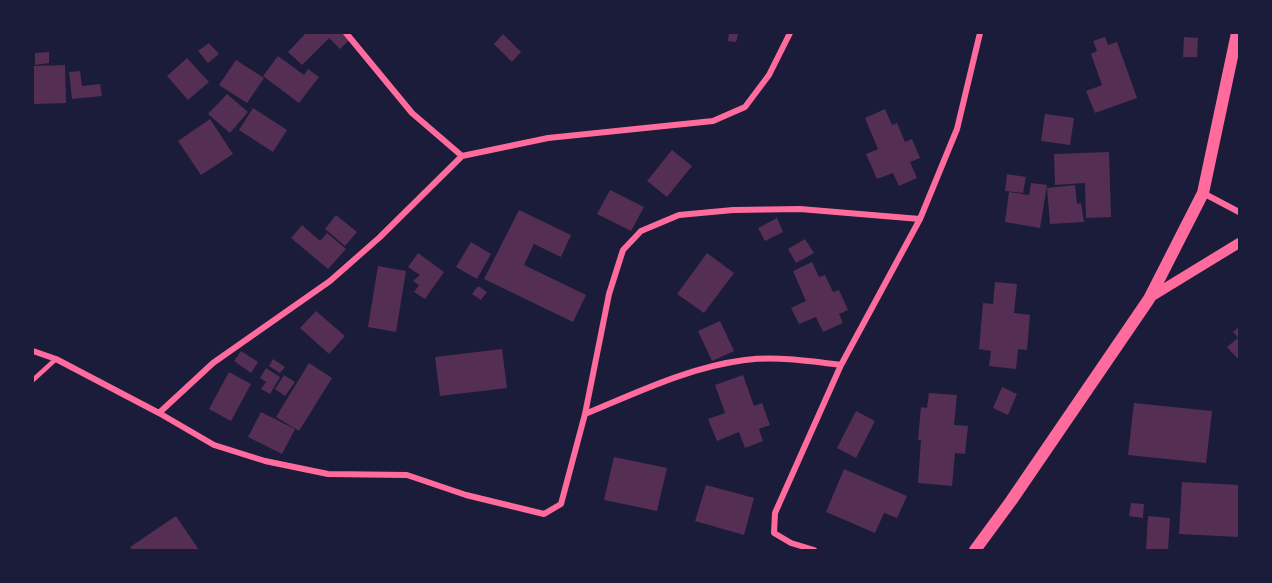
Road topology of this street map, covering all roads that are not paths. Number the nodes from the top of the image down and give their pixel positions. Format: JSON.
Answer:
{"nodes":[{"id":1,"x":346,"y":33,"type":"edge"},
{"id":2,"x":790,"y":33,"type":"edge"},
{"id":3,"x":980,"y":33,"type":"edge"},
{"id":4,"x":1237,"y":33,"type":"edge"},
{"id":5,"x":462,"y":156,"type":"junction"},
{"id":6,"x":1203,"y":193,"type":"junction"},
{"id":7,"x":1239,"y":212,"type":"edge"},
{"id":8,"x":920,"y":219,"type":"junction"},
{"id":9,"x":1239,"y":243,"type":"edge"},
{"id":10,"x":1149,"y":298,"type":"junction"},
{"id":11,"x":33,"y":351,"type":"edge"},
{"id":12,"x":56,"y":359,"type":"junction"},
{"id":13,"x":841,"y":365,"type":"junction"},
{"id":14,"x":33,"y":380,"type":"edge"},
{"id":15,"x":159,"y":413,"type":"junction"},
{"id":16,"x":585,"y":414,"type":"junction"},
{"id":17,"x":814,"y":550,"type":"edge"},
{"id":18,"x":975,"y":550,"type":"edge"}],
"edges":[{"from":1,"to":5,"type":"street"},
{"from":2,"to":5,"type":"street"},
{"from":3,"to":8,"type":"street"},
{"from":4,"to":6,"type":"main road"},
{"from":5,"to":15,"type":"street"},
{"from":6,"to":7,"type":"street"},
{"from":6,"to":10,"type":"main road"},
{"from":8,"to":13,"type":"street"},
{"from":8,"to":16,"type":"street"},
{"from":9,"to":10,"type":"street"},
{"from":10,"to":18,"type":"main road"},
{"from":11,"to":12,"type":"street"},
{"from":12,"to":14,"type":"lane"},
{"from":12,"to":15,"type":"street"},
{"from":13,"to":16,"type":"street"},
{"from":13,"to":17,"type":"street"},
{"from":15,"to":16,"type":"street"}]}
